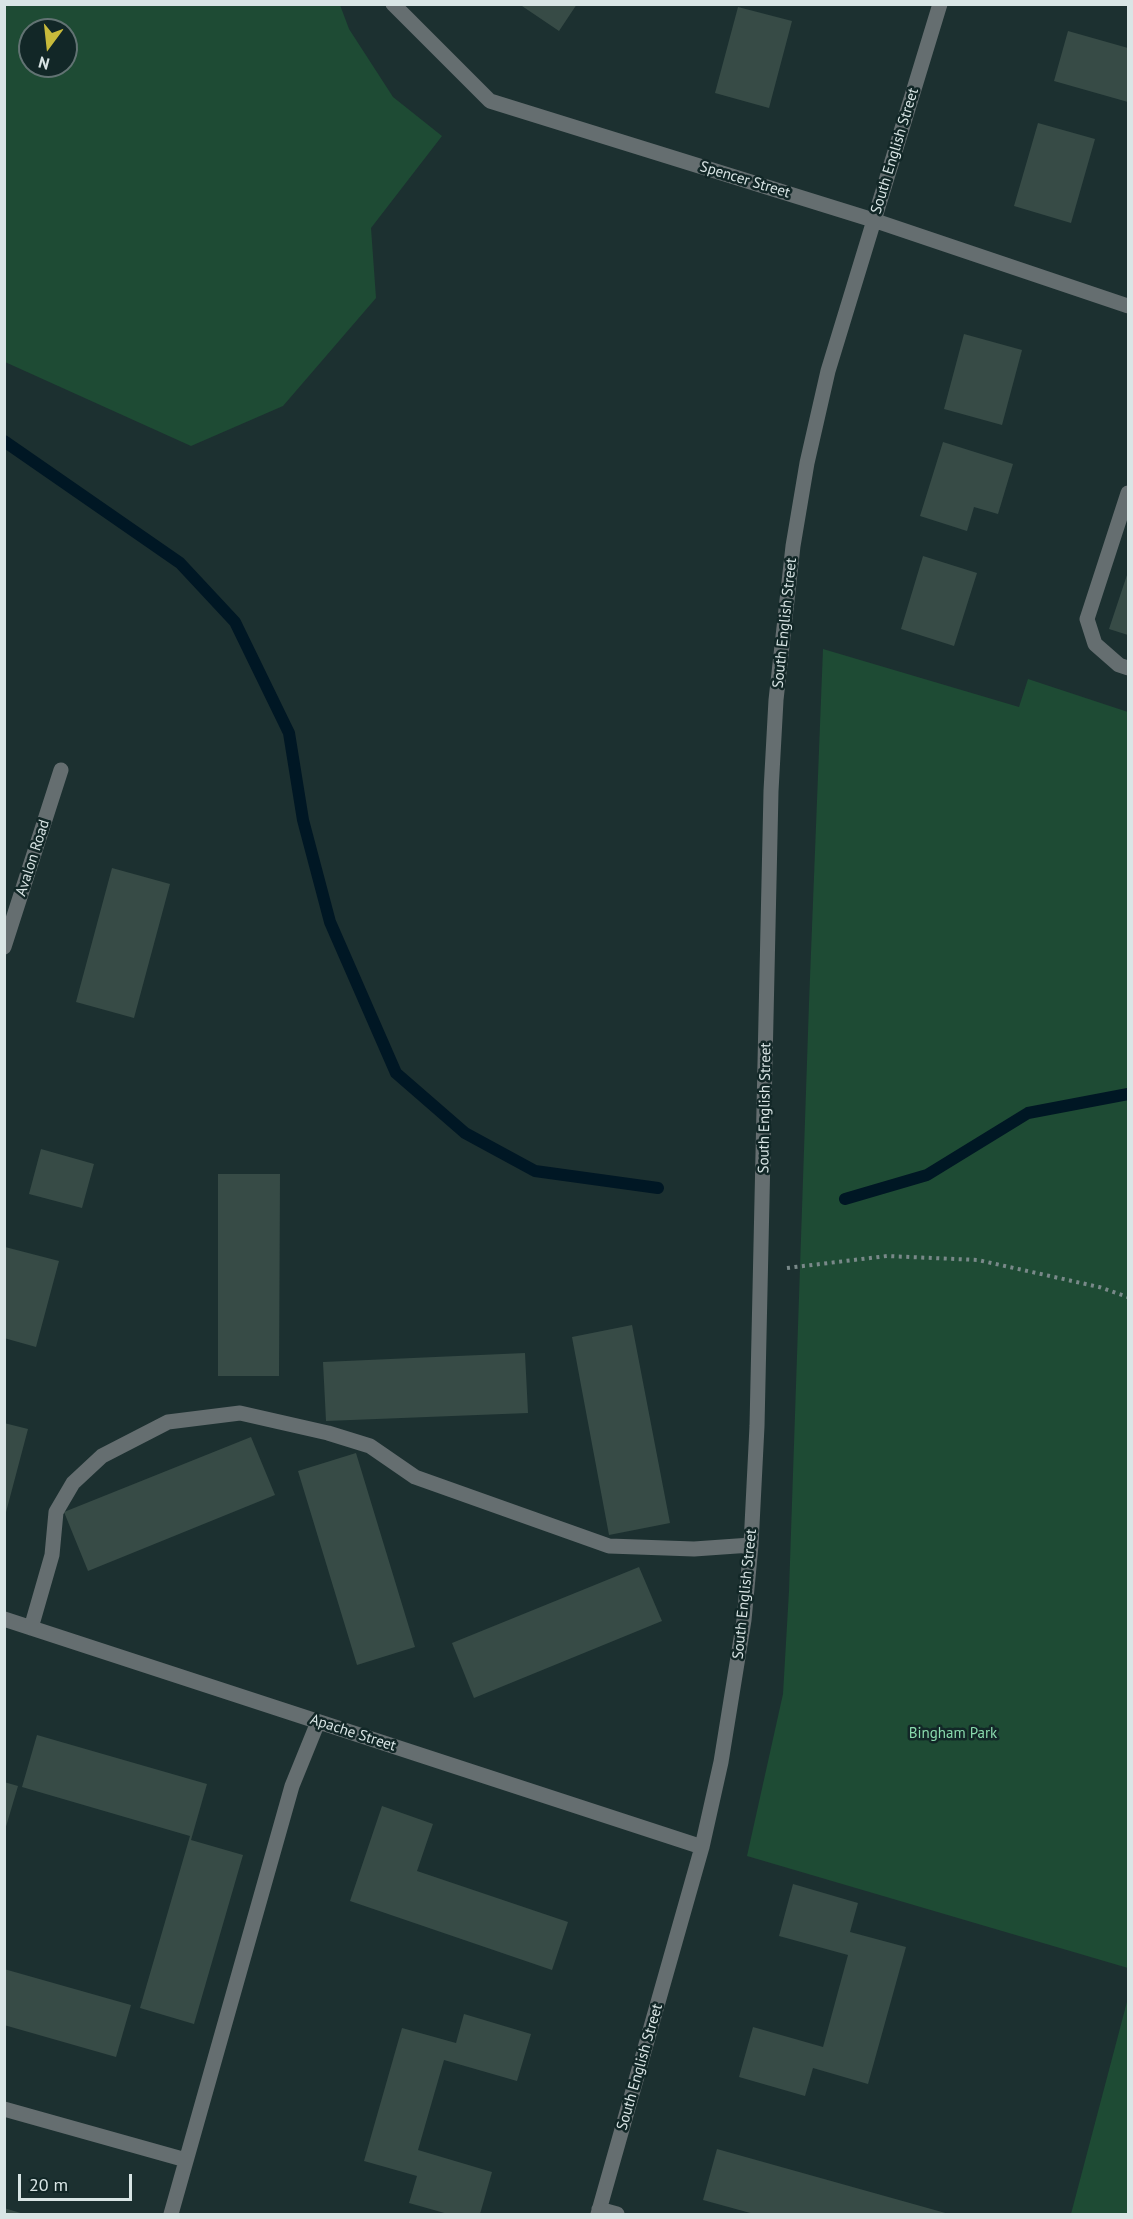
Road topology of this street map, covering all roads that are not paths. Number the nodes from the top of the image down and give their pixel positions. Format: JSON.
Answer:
{"nodes":[{"id":1,"x":393,"y":4,"type":"edge"},
{"id":2,"x":940,"y":4,"type":"edge"},
{"id":3,"x":873,"y":220,"type":"junction"},
{"id":4,"x":1128,"y":306,"type":"edge"},
{"id":5,"x":1128,"y":493,"type":"edge"},
{"id":6,"x":1128,"y":668,"type":"edge"},
{"id":7,"x":61,"y":770,"type":"dead end"},
{"id":8,"x":4,"y":947,"type":"edge"},
{"id":9,"x":751,"y":1545,"type":"junction"},
{"id":10,"x":4,"y":1619,"type":"edge"},
{"id":11,"x":31,"y":1628,"type":"junction"},
{"id":12,"x":318,"y":1722,"type":"junction"},
{"id":13,"x":702,"y":1846,"type":"junction"},
{"id":14,"x":4,"y":2109,"type":"edge"},
{"id":15,"x":186,"y":2160,"type":"junction"},
{"id":16,"x":598,"y":2212,"type":"edge"},
{"id":17,"x":171,"y":2214,"type":"edge"},
{"id":18,"x":618,"y":2214,"type":"edge"}],
"edges":[{"from":1,"to":3,"type":"street","name":"Spencer Street"},
{"from":2,"to":3,"type":"street","name":"South English Street"},
{"from":3,"to":4,"type":"street","name":"Spencer Street"},
{"from":3,"to":9,"type":"street","name":"South English Street"},
{"from":5,"to":6,"type":"street"},
{"from":7,"to":8,"type":"street","name":"Avalon Road"},
{"from":9,"to":11,"type":"street"},
{"from":9,"to":13,"type":"street","name":"South English Street"},
{"from":10,"to":11,"type":"street","name":"Apache Street"},
{"from":11,"to":12,"type":"street","name":"Apache Street"},
{"from":12,"to":13,"type":"street","name":"Apache Street"},
{"from":12,"to":15,"type":"street"},
{"from":13,"to":16,"type":"street","name":"South English Street"},
{"from":14,"to":15,"type":"street"},
{"from":15,"to":17,"type":"street"},
{"from":16,"to":18,"type":"street"}]}
